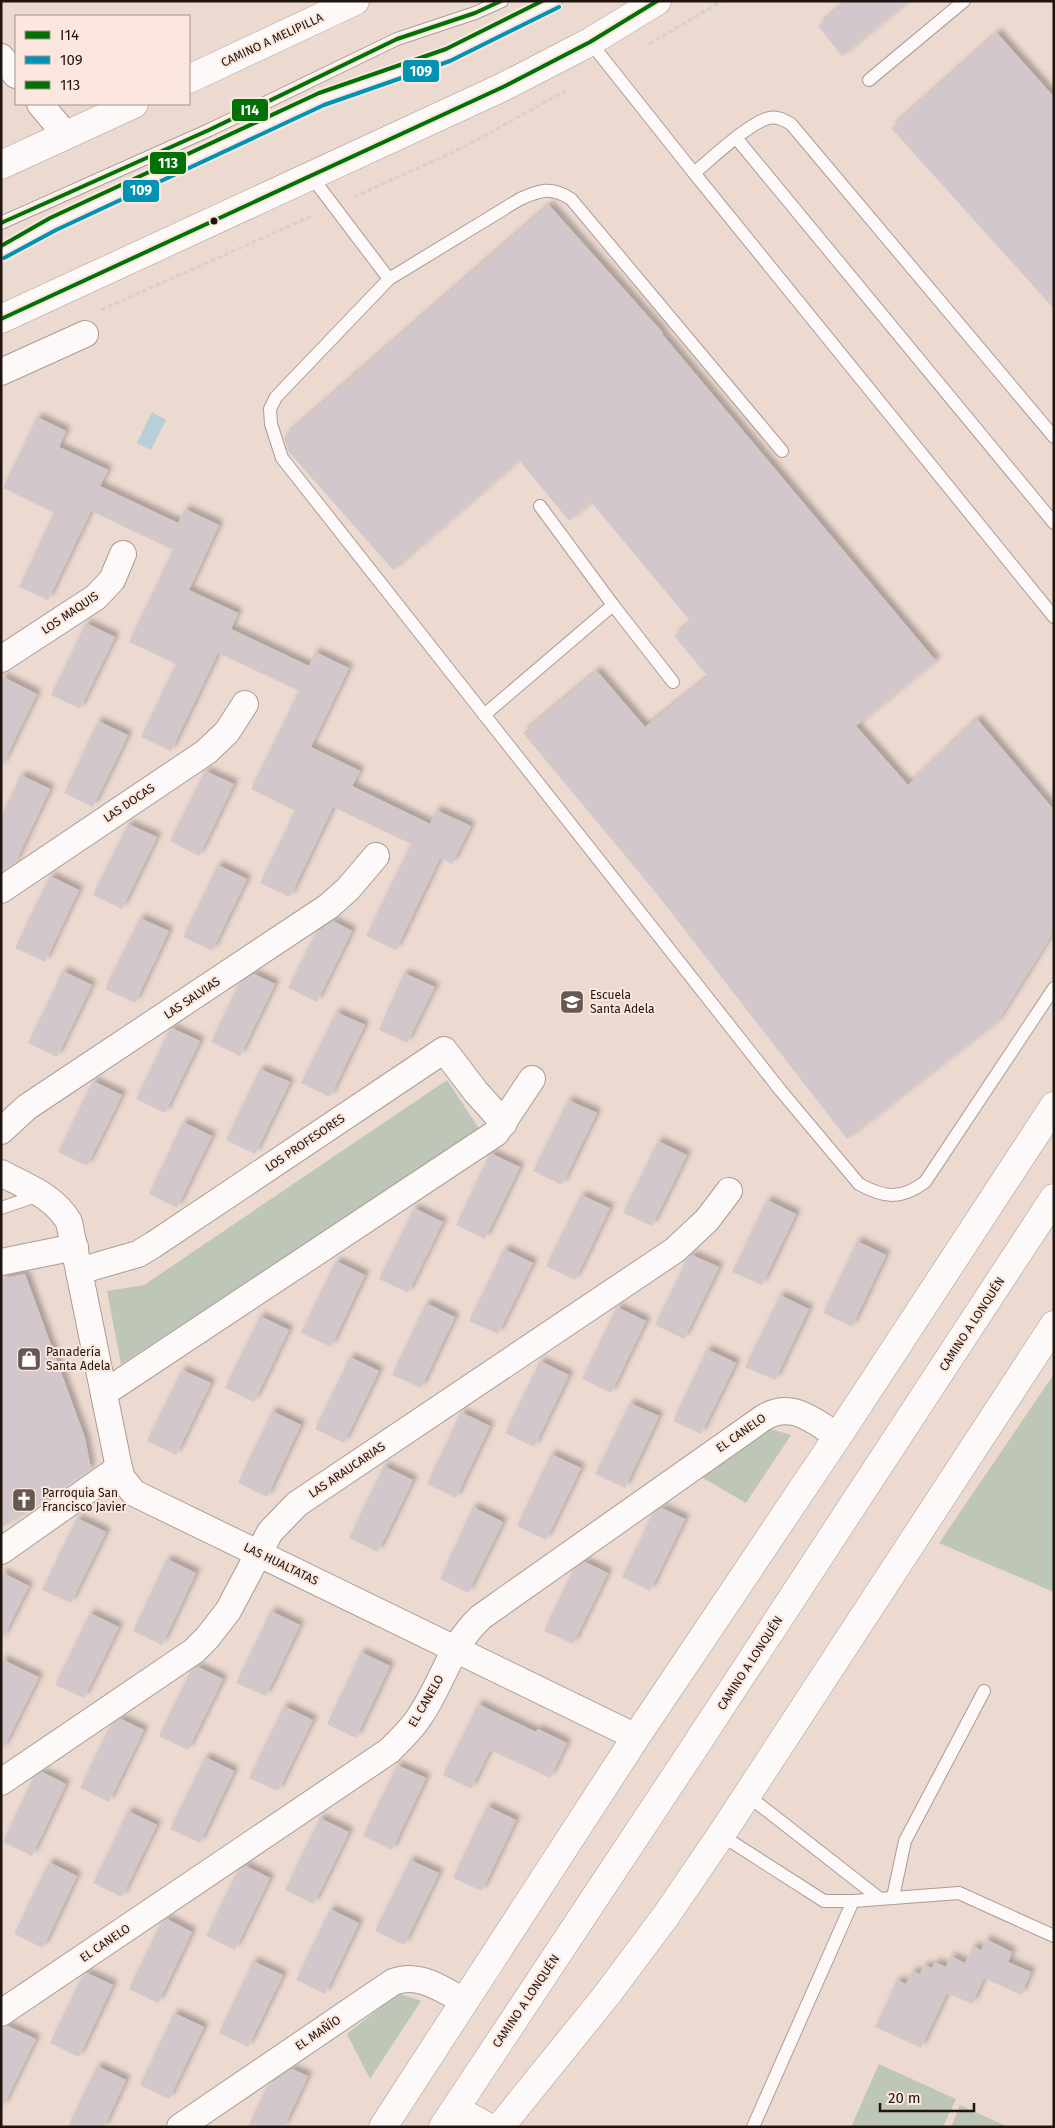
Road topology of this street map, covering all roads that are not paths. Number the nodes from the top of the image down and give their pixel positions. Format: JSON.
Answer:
{"nodes":[{"id":1,"x":355,"y":1,"type":"edge"},
{"id":2,"x":502,"y":1,"type":"edge"},
{"id":3,"x":556,"y":1,"type":"edge"},
{"id":4,"x":658,"y":1,"type":"edge"},
{"id":5,"x":964,"y":1,"type":"edge"},
{"id":6,"x":590,"y":42,"type":"junction"},
{"id":7,"x":1,"y":57,"type":"edge"},
{"id":8,"x":15,"y":74,"type":"edge"},
{"id":9,"x":190,"y":79,"type":"edge"},
{"id":10,"x":869,"y":80,"type":"dead end"},
{"id":11,"x":41,"y":105,"type":"edge"},
{"id":12,"x":132,"y":105,"type":"edge"},
{"id":13,"x":66,"y":135,"type":"junction"},
{"id":14,"x":736,"y":139,"type":"junction"},
{"id":15,"x":1,"y":165,"type":"edge"},
{"id":16,"x":694,"y":172,"type":"junction"},
{"id":17,"x":311,"y":176,"type":"junction"},
{"id":18,"x":1,"y":223,"type":"edge"},
{"id":19,"x":1,"y":253,"type":"edge"},
{"id":20,"x":389,"y":278,"type":"junction"},
{"id":21,"x":1,"y":319,"type":"edge"},
{"id":22,"x":85,"y":334,"type":"dead end"},
{"id":23,"x":1,"y":372,"type":"edge"},
{"id":24,"x":1054,"y":438,"type":"edge"},
{"id":25,"x":782,"y":451,"type":"dead end"},
{"id":26,"x":540,"y":506,"type":"dead end"},
{"id":27,"x":1054,"y":523,"type":"edge"},
{"id":28,"x":123,"y":554,"type":"dead end"},
{"id":29,"x":613,"y":605,"type":"junction"},
{"id":30,"x":1054,"y":617,"type":"edge"},
{"id":31,"x":1,"y":659,"type":"edge"},
{"id":32,"x":673,"y":682,"type":"dead end"},
{"id":33,"x":245,"y":704,"type":"dead end"},
{"id":34,"x":484,"y":715,"type":"junction"},
{"id":35,"x":376,"y":856,"type":"dead end"},
{"id":36,"x":1,"y":890,"type":"edge"},
{"id":37,"x":1054,"y":988,"type":"edge"},
{"id":38,"x":532,"y":1079,"type":"dead end"},
{"id":39,"x":1054,"y":1106,"type":"edge"},
{"id":40,"x":504,"y":1123,"type":"junction"},
{"id":41,"x":1,"y":1131,"type":"edge"},
{"id":42,"x":1,"y":1173,"type":"edge"},
{"id":43,"x":729,"y":1191,"type":"dead end"},
{"id":44,"x":42,"y":1194,"type":"junction"},
{"id":45,"x":1054,"y":1198,"type":"edge"},
{"id":46,"x":1,"y":1208,"type":"edge"},
{"id":47,"x":77,"y":1259,"type":"junction"},
{"id":48,"x":1,"y":1262,"type":"edge"},
{"id":49,"x":1054,"y":1325,"type":"edge"},
{"id":50,"x":104,"y":1393,"type":"junction"},
{"id":51,"x":838,"y":1436,"type":"junction"},
{"id":52,"x":119,"y":1468,"type":"junction"},
{"id":53,"x":1,"y":1551,"type":"edge"},
{"id":54,"x":259,"y":1554,"type":"junction"},
{"id":55,"x":455,"y":1649,"type":"junction"},
{"id":56,"x":984,"y":1691,"type":"dead end"},
{"id":57,"x":636,"y":1737,"type":"junction"},
{"id":58,"x":1,"y":1782,"type":"edge"},
{"id":59,"x":747,"y":1794,"type":"junction"},
{"id":60,"x":721,"y":1835,"type":"junction"},
{"id":61,"x":893,"y":1897,"type":"junction"},
{"id":62,"x":880,"y":1898,"type":"junction"},
{"id":63,"x":853,"y":1901,"type":"junction"},
{"id":64,"x":1054,"y":1936,"type":"edge"},
{"id":65,"x":464,"y":2001,"type":"junction"},
{"id":66,"x":1,"y":2013,"type":"edge"},
{"id":67,"x":449,"y":2118,"type":"edge"},
{"id":68,"x":180,"y":2127,"type":"edge"},
{"id":69,"x":383,"y":2127,"type":"edge"},
{"id":70,"x":488,"y":2127,"type":"edge"},
{"id":71,"x":500,"y":2127,"type":"edge"},
{"id":72,"x":753,"y":2127,"type":"edge"}],
"edges":[{"from":1,"to":9,"type":"main road","name":"CAMINO A MELIPILLA"},
{"from":2,"to":18,"type":"lane"},
{"from":3,"to":19,"type":"lane"},
{"from":4,"to":6,"type":"main road"},
{"from":5,"to":10,"type":"lane"},
{"from":6,"to":16,"type":"lane"},
{"from":6,"to":17,"type":"main road"},
{"from":7,"to":8,"type":"street"},
{"from":11,"to":13,"type":"street"},
{"from":12,"to":13,"type":"main road"},
{"from":13,"to":15,"type":"main road"},
{"from":14,"to":16,"type":"lane"},
{"from":14,"to":24,"type":"lane"},
{"from":14,"to":27,"type":"lane"},
{"from":16,"to":30,"type":"lane"},
{"from":17,"to":20,"type":"lane"},
{"from":17,"to":21,"type":"main road"},
{"from":20,"to":25,"type":"lane"},
{"from":20,"to":34,"type":"lane"},
{"from":22,"to":23,"type":"street"},
{"from":26,"to":29,"type":"lane"},
{"from":28,"to":31,"type":"street","name":"LOS MAQUIS"},
{"from":29,"to":32,"type":"lane"},
{"from":29,"to":34,"type":"lane"},
{"from":33,"to":36,"type":"street","name":"LAS DOCAS"},
{"from":34,"to":37,"type":"lane"},
{"from":35,"to":41,"type":"street","name":"LAS SALVIAS"},
{"from":38,"to":40,"type":"street"},
{"from":39,"to":51,"type":"main road"},
{"from":40,"to":47,"type":"street","name":"LOS PROFESORES"},
{"from":40,"to":50,"type":"street"},
{"from":42,"to":44,"type":"street","name":"LAS HUALTATAS"},
{"from":43,"to":54,"type":"street","name":"LAS ARAUCARIAS"},
{"from":44,"to":46,"type":"lane"},
{"from":44,"to":47,"type":"street","name":"LAS HUALTATAS"},
{"from":45,"to":67,"type":"main road","name":"CAMINO A LONQUÉN"},
{"from":47,"to":48,"type":"street"},
{"from":47,"to":50,"type":"street","name":"LAS HUALTATAS"},
{"from":49,"to":59,"type":"main road"},
{"from":50,"to":52,"type":"street","name":"LAS HUALTATAS"},
{"from":51,"to":55,"type":"street","name":"EL CANELO"},
{"from":51,"to":57,"type":"main road"},
{"from":52,"to":53,"type":"street"},
{"from":52,"to":54,"type":"street","name":"LAS HUALTATAS"},
{"from":54,"to":55,"type":"street","name":"LAS HUALTATAS"},
{"from":54,"to":58,"type":"street","name":"LAS ARAUCARIAS"},
{"from":55,"to":57,"type":"street","name":"LAS HUALTATAS"},
{"from":55,"to":66,"type":"street","name":"EL CANELO"},
{"from":56,"to":61,"type":"lane"},
{"from":57,"to":65,"type":"main road"},
{"from":59,"to":60,"type":"main road"},
{"from":59,"to":62,"type":"lane"},
{"from":60,"to":63,"type":"lane"},
{"from":60,"to":71,"type":"main road"},
{"from":61,"to":62,"type":"lane"},
{"from":61,"to":64,"type":"lane"},
{"from":62,"to":63,"type":"lane"},
{"from":63,"to":72,"type":"lane"},
{"from":65,"to":68,"type":"street","name":"EL MAÑÍO"},
{"from":65,"to":69,"type":"main road"},
{"from":67,"to":70,"type":"main road"}]}
